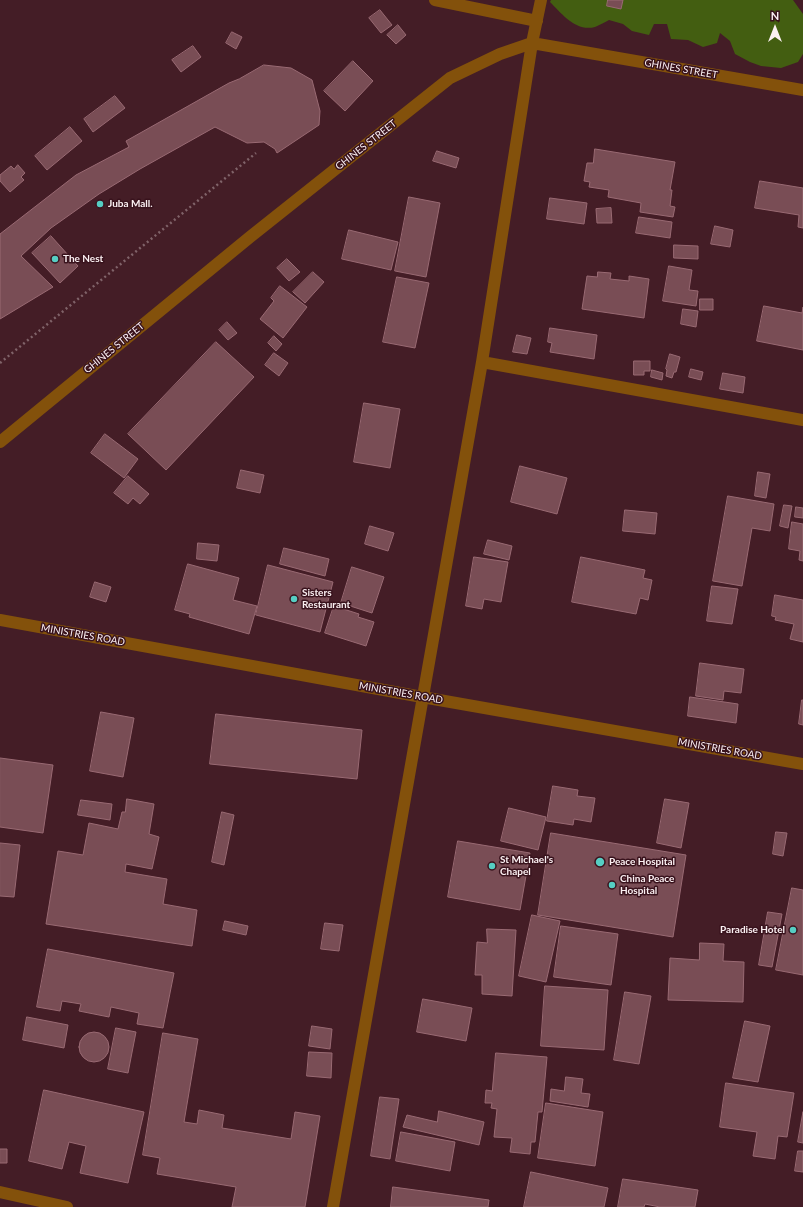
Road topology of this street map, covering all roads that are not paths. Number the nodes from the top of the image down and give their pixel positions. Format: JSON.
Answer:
{"nodes":[{"id":1,"x":435,"y":0,"type":"edge"},
{"id":2,"x":541,"y":0,"type":"edge"},
{"id":3,"x":537,"y":20,"type":"junction"},
{"id":4,"x":532,"y":43,"type":"junction"},
{"id":5,"x":803,"y":90,"type":"edge"},
{"id":6,"x":482,"y":362,"type":"junction"},
{"id":7,"x":803,"y":420,"type":"edge"},
{"id":8,"x":0,"y":442,"type":"edge"},
{"id":9,"x":0,"y":620,"type":"edge"},
{"id":10,"x":422,"y":697,"type":"junction"},
{"id":11,"x":803,"y":764,"type":"edge"},
{"id":12,"x":0,"y":1192,"type":"edge"},
{"id":13,"x":67,"y":1207,"type":"edge"},
{"id":14,"x":333,"y":1207,"type":"edge"}],
"edges":[{"from":1,"to":3,"type":"street"},
{"from":2,"to":3,"type":"street"},
{"from":3,"to":4,"type":"street"},
{"from":4,"to":5,"type":"street","name":"GHINES STREET"},
{"from":4,"to":6,"type":"street"},
{"from":4,"to":8,"type":"street","name":"GHINES STREET"},
{"from":6,"to":7,"type":"street"},
{"from":6,"to":10,"type":"street"},
{"from":9,"to":10,"type":"street","name":"MINISTRIES ROAD"},
{"from":10,"to":11,"type":"street","name":"MINISTRIES ROAD"},
{"from":10,"to":14,"type":"street"},
{"from":12,"to":13,"type":"street"}]}
